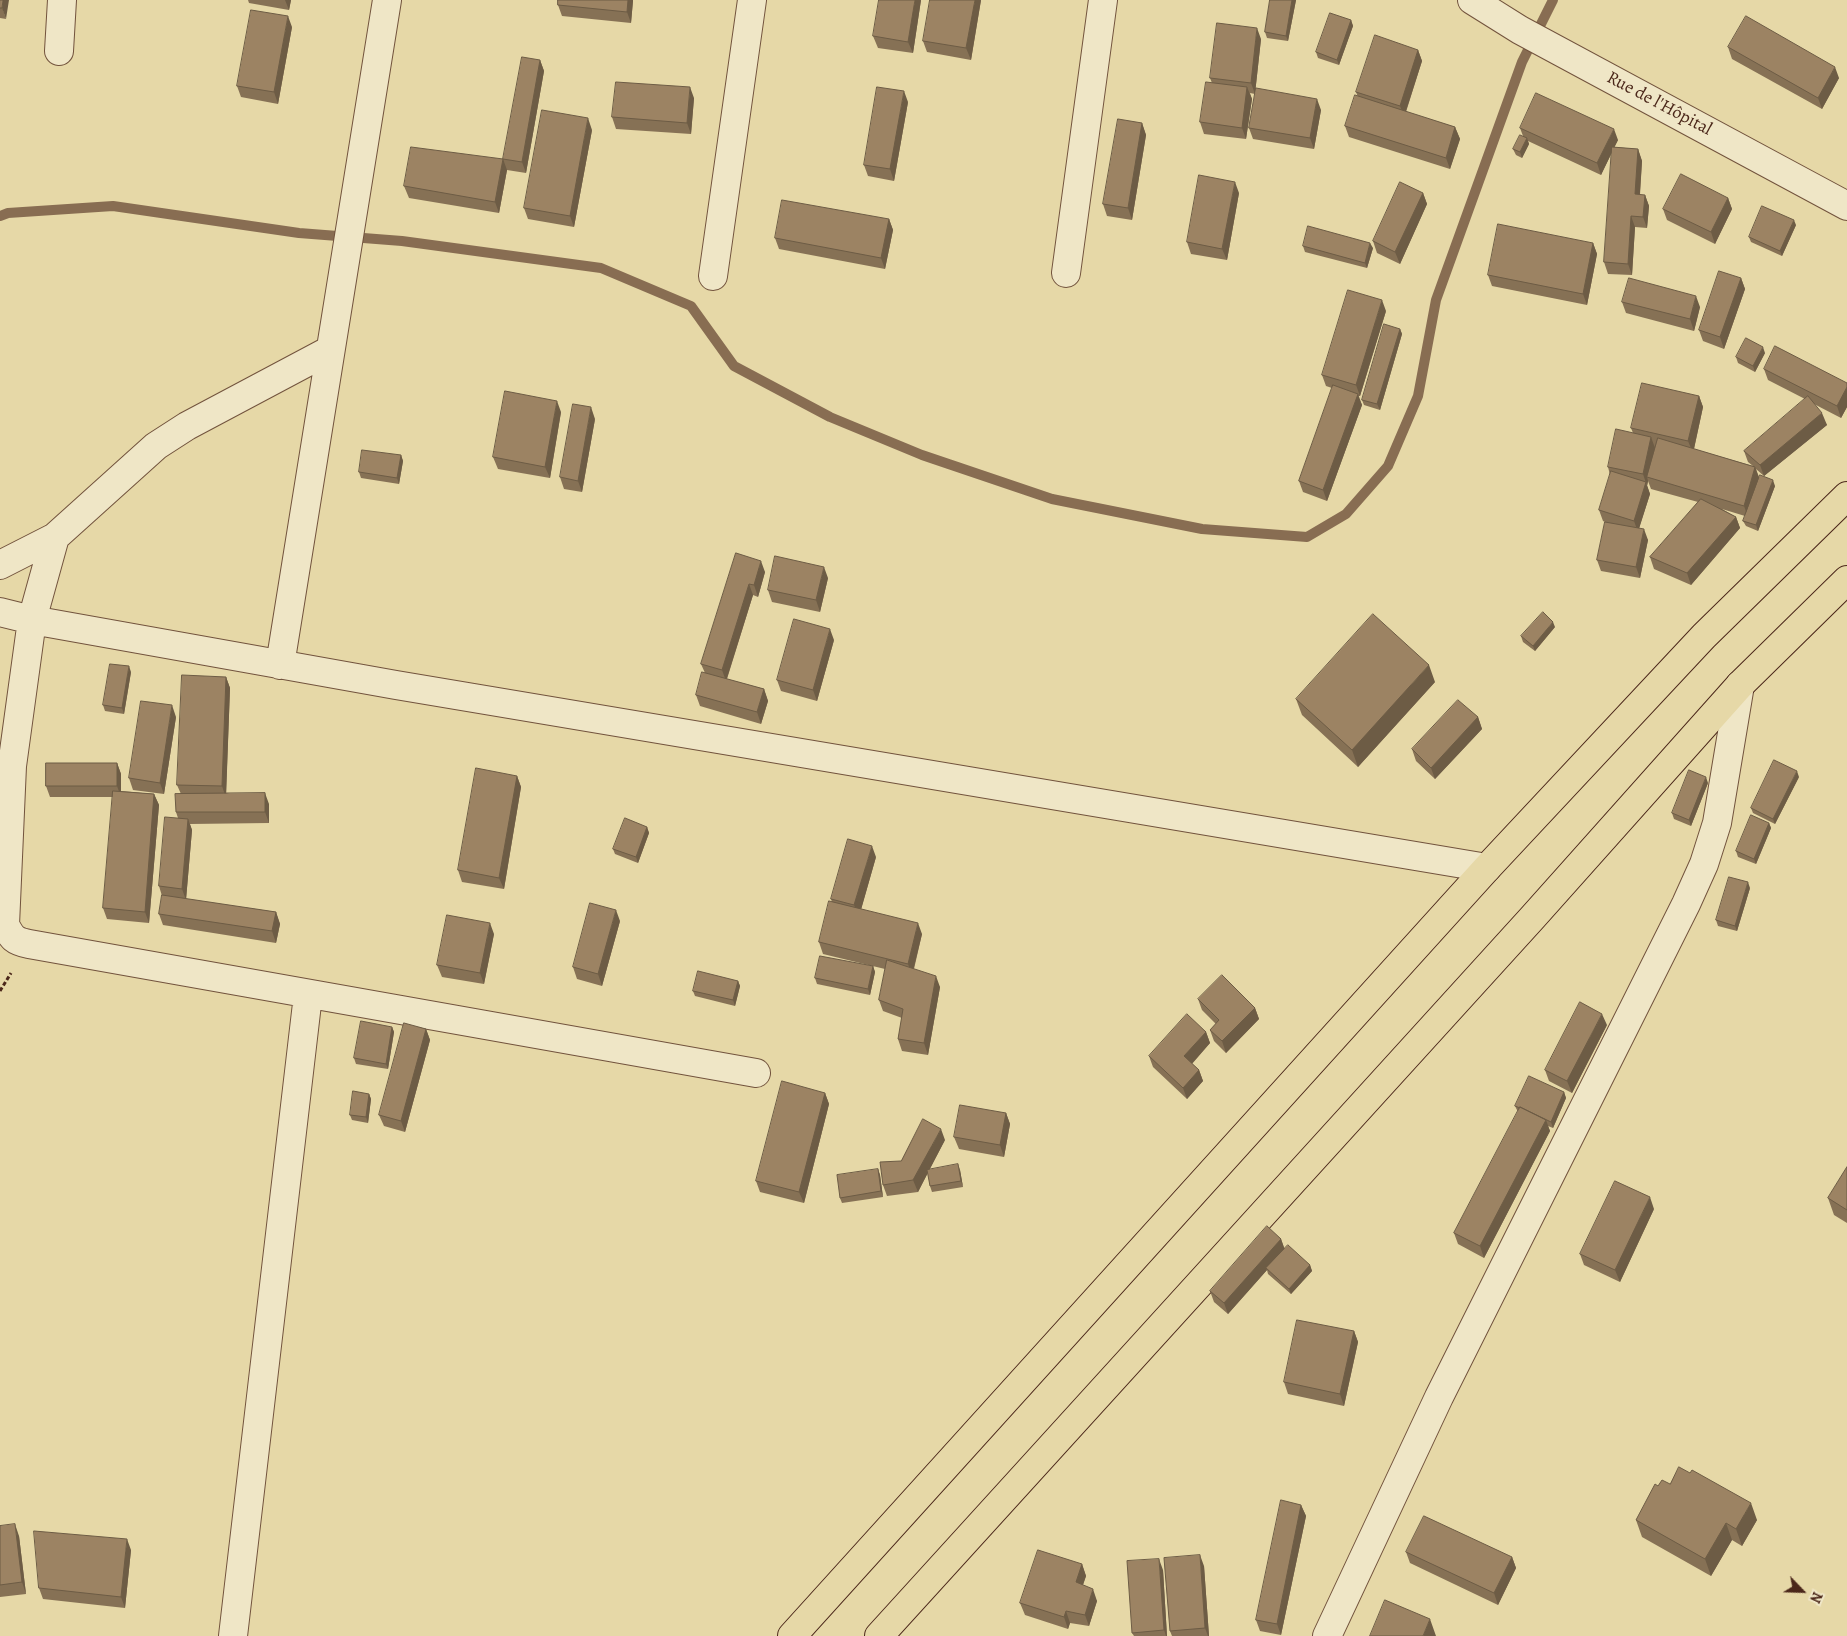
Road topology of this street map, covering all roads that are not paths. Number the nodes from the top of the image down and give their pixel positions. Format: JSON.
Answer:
{"nodes":[{"id":1,"x":62,"y":0,"type":"edge"},
{"id":2,"x":387,"y":0,"type":"edge"},
{"id":3,"x":752,"y":0,"type":"edge"},
{"id":4,"x":1103,"y":0,"type":"edge"},
{"id":5,"x":1472,"y":0,"type":"edge"},
{"id":6,"x":60,"y":52,"type":"dead end"},
{"id":7,"x":1847,"y":206,"type":"edge"},
{"id":8,"x":1066,"y":273,"type":"dead end"},
{"id":9,"x":713,"y":276,"type":"dead end"},
{"id":10,"x":330,"y":350,"type":"junction"},
{"id":11,"x":1847,"y":496,"type":"edge"},
{"id":12,"x":55,"y":537,"type":"junction"},
{"id":13,"x":0,"y":565,"type":"edge"},
{"id":14,"x":1847,"y":580,"type":"edge"},
{"id":15,"x":0,"y":612,"type":"edge"},
{"id":16,"x":32,"y":620,"type":"junction"},
{"id":17,"x":280,"y":665,"type":"junction"},
{"id":18,"x":1740,"y":686,"type":"junction"},
{"id":19,"x":6,"y":766,"type":"edge"},
{"id":20,"x":1487,"y":868,"type":"junction"},
{"id":21,"x":308,"y":995,"type":"junction"},
{"id":22,"x":756,"y":1073,"type":"dead end"},
{"id":23,"x":233,"y":1636,"type":"edge"},
{"id":24,"x":792,"y":1636,"type":"edge"},
{"id":25,"x":879,"y":1636,"type":"edge"},
{"id":26,"x":1327,"y":1636,"type":"edge"}],
"edges":[{"from":1,"to":6,"type":"street"},
{"from":2,"to":10,"type":"street"},
{"from":3,"to":9,"type":"street"},
{"from":4,"to":8,"type":"street"},
{"from":5,"to":7,"type":"street","name":"Rue de l'Hôpital"},
{"from":10,"to":12,"type":"street"},
{"from":10,"to":17,"type":"street"},
{"from":11,"to":20,"type":"highway"},
{"from":12,"to":13,"type":"street"},
{"from":12,"to":16,"type":"street"},
{"from":14,"to":18,"type":"highway"},
{"from":15,"to":16,"type":"street"},
{"from":16,"to":17,"type":"street"},
{"from":16,"to":19,"type":"street"},
{"from":17,"to":20,"type":"street"},
{"from":18,"to":25,"type":"highway"},
{"from":18,"to":26,"type":"street"},
{"from":19,"to":21,"type":"street"},
{"from":20,"to":24,"type":"highway"},
{"from":21,"to":22,"type":"street"},
{"from":21,"to":23,"type":"street"}]}
